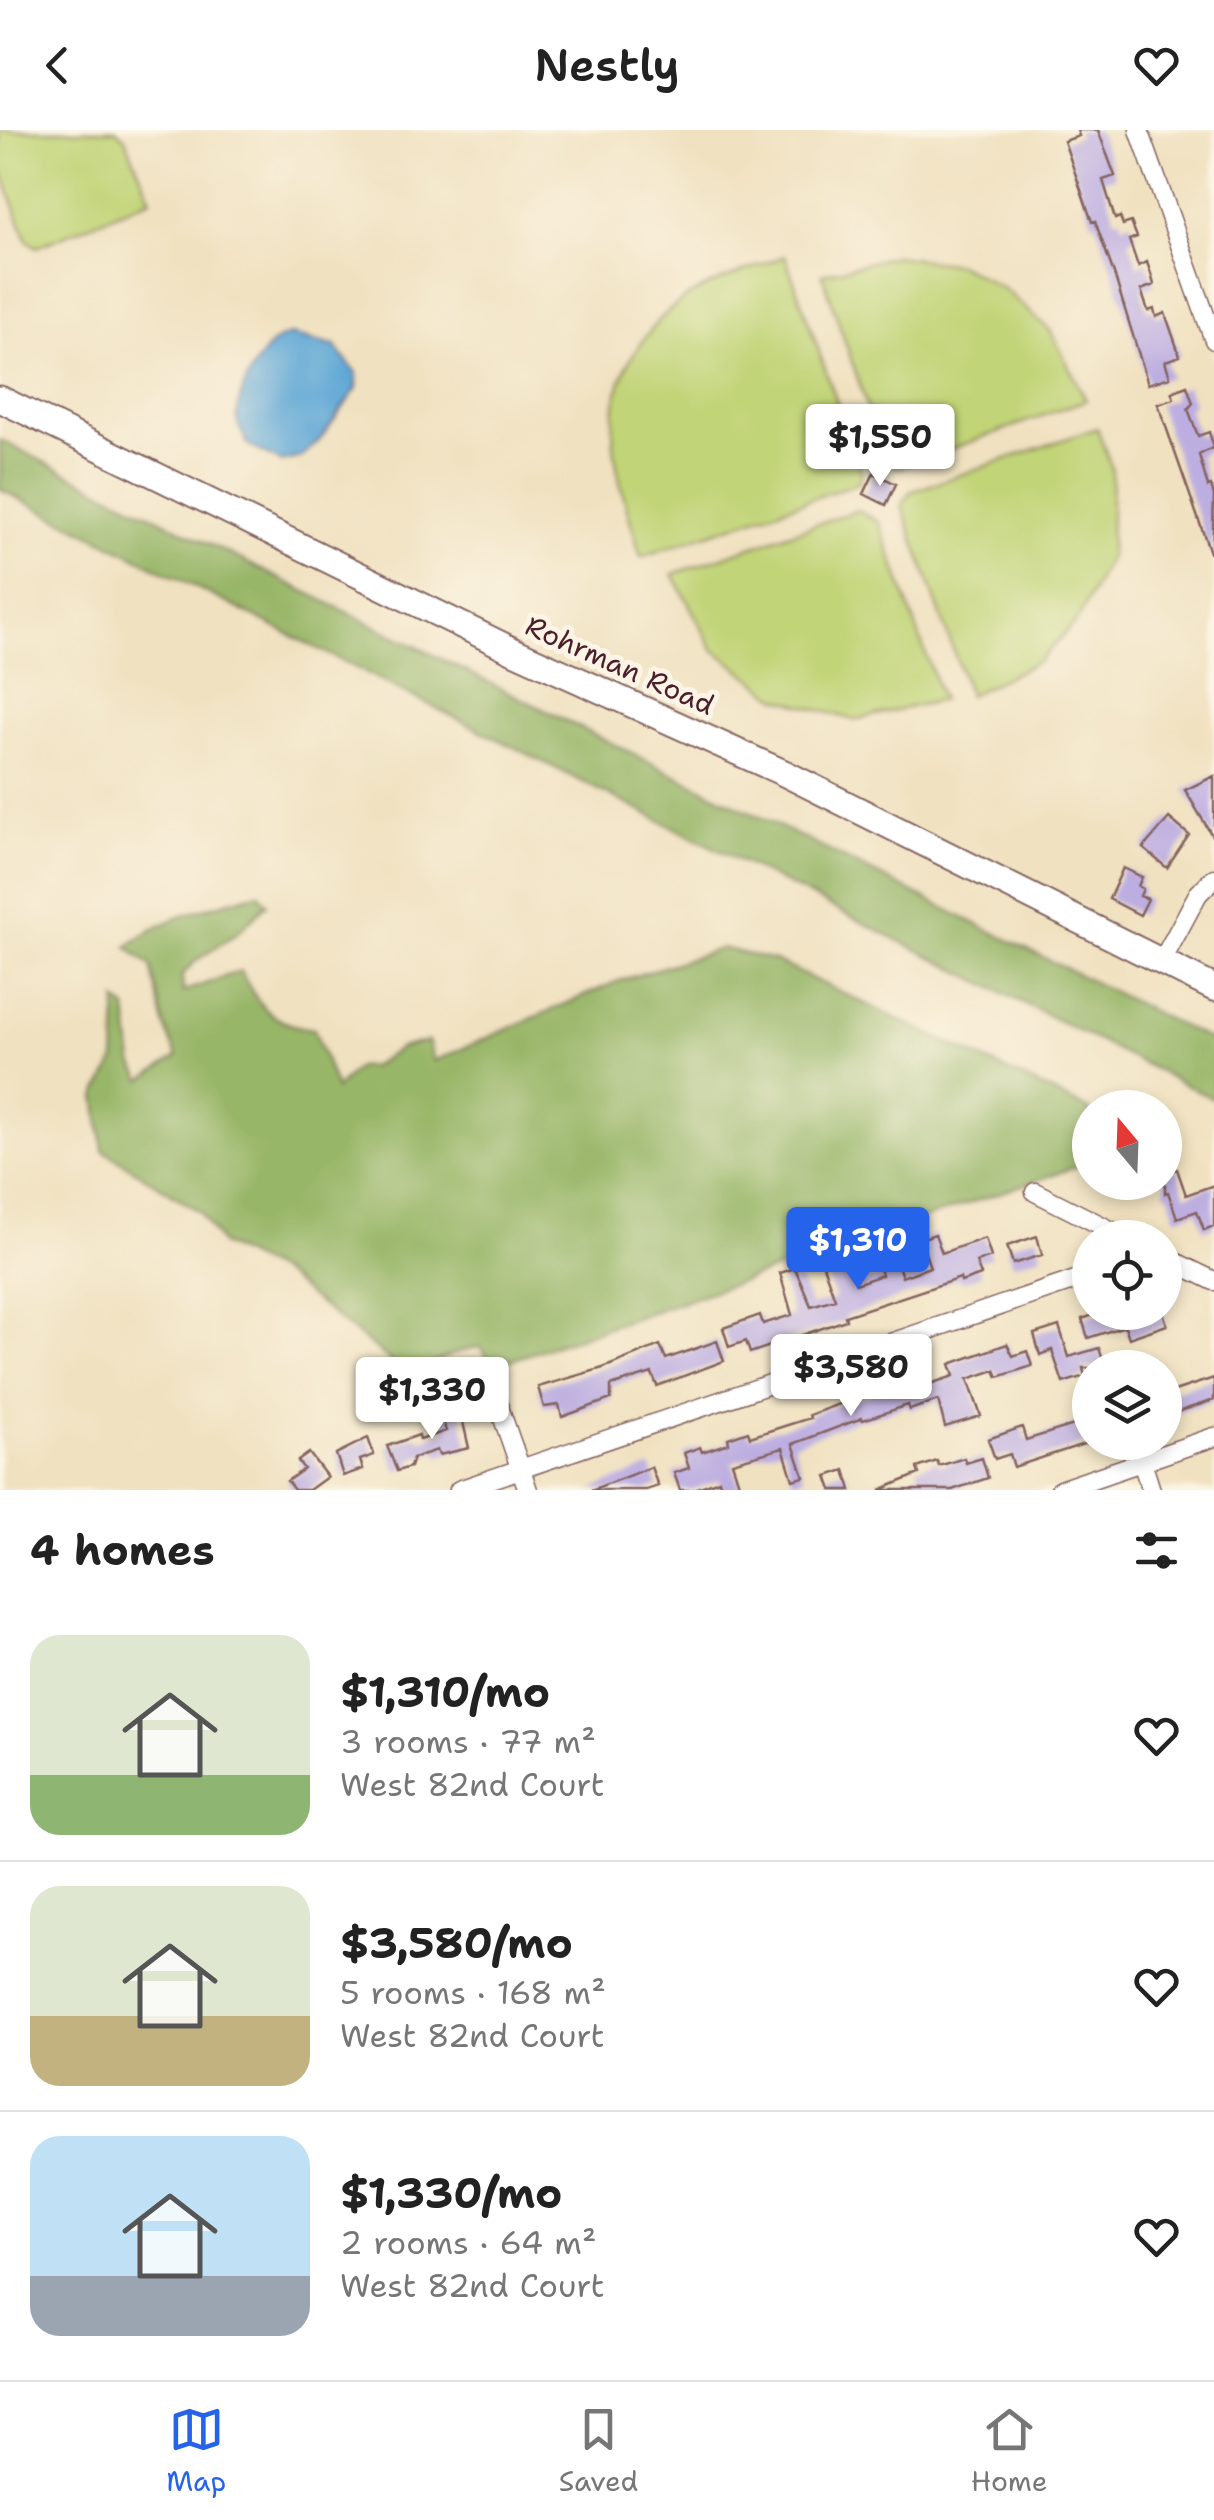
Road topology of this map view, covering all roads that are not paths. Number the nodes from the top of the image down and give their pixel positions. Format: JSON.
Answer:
{"nodes":[{"id":1,"x":1139,"y":130,"type":"edge"},
{"id":2,"x":1214,"y":340,"type":"edge"},
{"id":3,"x":0,"y":399,"type":"edge"},
{"id":4,"x":1214,"y":878,"type":"edge"},
{"id":5,"x":1162,"y":961,"type":"junction"},
{"id":6,"x":1214,"y":988,"type":"edge"},
{"id":7,"x":1034,"y":1192,"type":"dead end"},
{"id":8,"x":1090,"y":1220,"type":"edge"},
{"id":9,"x":1182,"y":1265,"type":"edge"},
{"id":10,"x":1072,"y":1281,"type":"edge"},
{"id":11,"x":1214,"y":1281,"type":"edge"},
{"id":12,"x":491,"y":1384,"type":"dead end"},
{"id":13,"x":1214,"y":1437,"type":"edge"},
{"id":14,"x":1142,"y":1462,"type":"junction"},
{"id":15,"x":521,"y":1468,"type":"junction"},
{"id":16,"x":459,"y":1490,"type":"edge"},
{"id":17,"x":528,"y":1490,"type":"edge"},
{"id":18,"x":1060,"y":1490,"type":"edge"},
{"id":19,"x":1150,"y":1490,"type":"edge"}],
"edges":[{"from":1,"to":2,"type":"street"},
{"from":3,"to":5,"type":"street","name":"Rohrman Road"},
{"from":4,"to":5,"type":"street"},
{"from":5,"to":6,"type":"street","name":"Rohrman Road"},
{"from":7,"to":8,"type":"street"},
{"from":9,"to":11,"type":"street"},
{"from":10,"to":15,"type":"street"},
{"from":12,"to":15,"type":"street"},
{"from":13,"to":14,"type":"street"},
{"from":14,"to":18,"type":"street"},
{"from":14,"to":19,"type":"street"},
{"from":15,"to":16,"type":"street"},
{"from":15,"to":17,"type":"street"}]}
